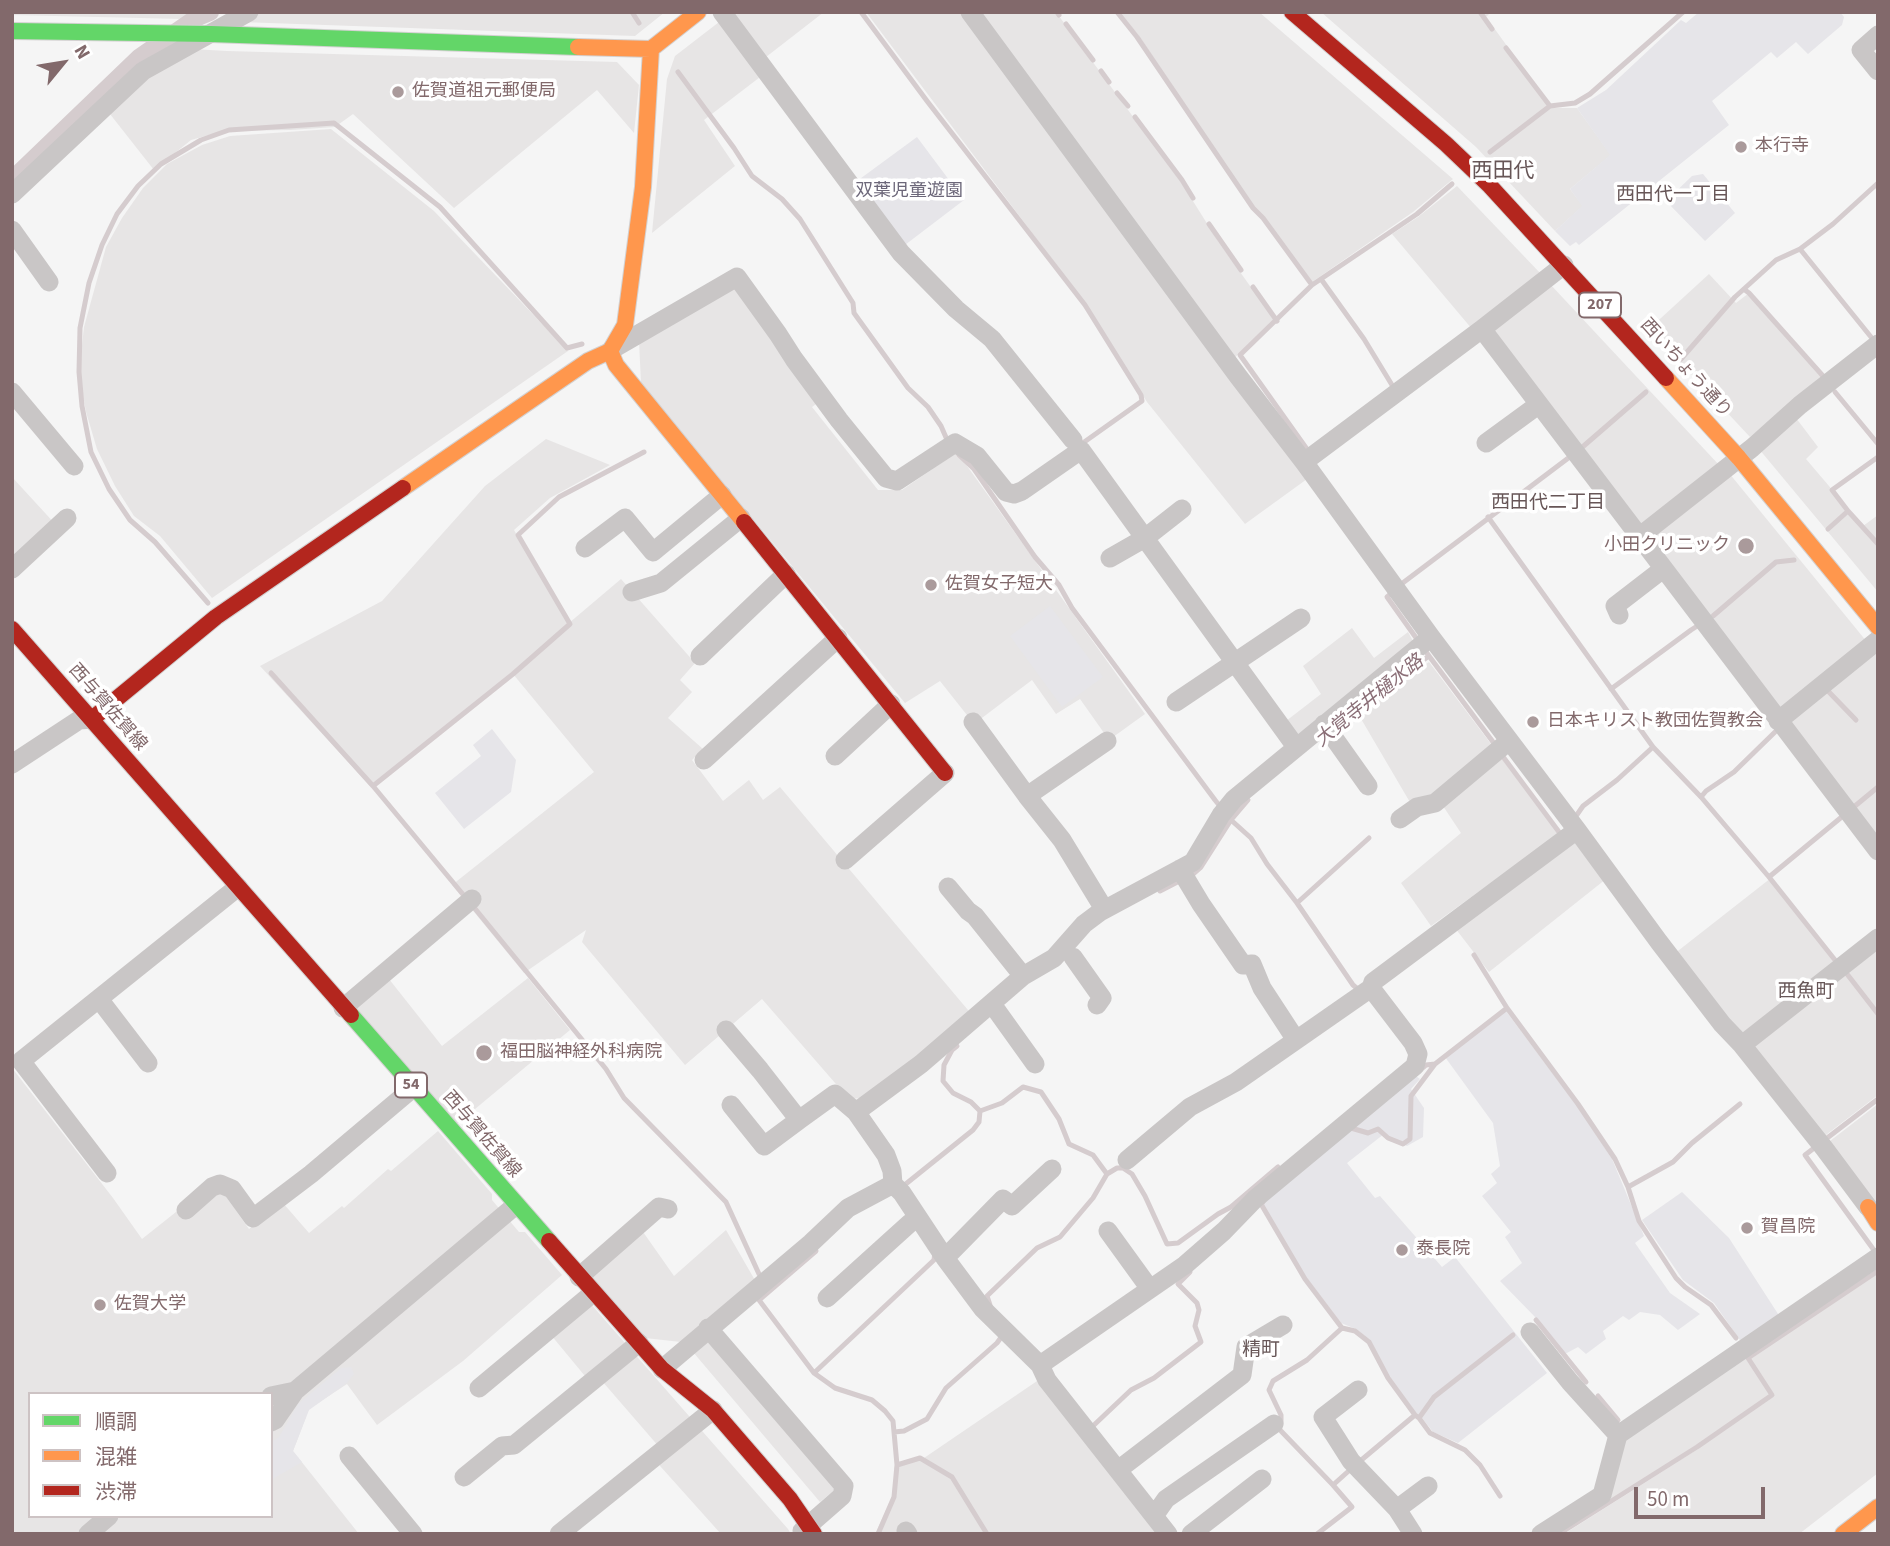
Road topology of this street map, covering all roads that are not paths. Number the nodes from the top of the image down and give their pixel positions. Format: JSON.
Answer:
{"nodes":[{"id":1,"x":698,"y":12,"type":"edge"},
{"id":2,"x":722,"y":12,"type":"edge"},
{"id":3,"x":970,"y":12,"type":"edge"},
{"id":4,"x":1292,"y":12,"type":"edge"},
{"id":5,"x":246,"y":13,"type":"edge"},
{"id":6,"x":12,"y":31,"type":"edge"},
{"id":7,"x":211,"y":34,"type":"junction"},
{"id":8,"x":1878,"y":35,"type":"edge"},
{"id":9,"x":651,"y":49,"type":"junction"},
{"id":10,"x":1878,"y":71,"type":"edge"},
{"id":11,"x":12,"y":194,"type":"edge"},
{"id":12,"x":12,"y":230,"type":"edge"},
{"id":13,"x":1564,"y":265,"type":"junction"},
{"id":14,"x":49,"y":282,"type":"dead end"},
{"id":15,"x":1482,"y":330,"type":"junction"},
{"id":16,"x":1878,"y":344,"type":"edge"},
{"id":17,"x":610,"y":351,"type":"junction"},
{"id":18,"x":12,"y":392,"type":"edge"},
{"id":19,"x":1538,"y":405,"type":"junction"},
{"id":20,"x":1073,"y":440,"type":"dead end"},
{"id":21,"x":1486,"y":443,"type":"dead end"},
{"id":22,"x":1309,"y":458,"type":"junction"},
{"id":23,"x":1739,"y":458,"type":"junction"},
{"id":24,"x":74,"y":466,"type":"dead end"},
{"id":25,"x":722,"y":495,"type":"junction"},
{"id":26,"x":1182,"y":509,"type":"dead end"},
{"id":27,"x":67,"y":518,"type":"dead end"},
{"id":28,"x":741,"y":518,"type":"junction"},
{"id":29,"x":1639,"y":537,"type":"junction"},
{"id":30,"x":1145,"y":538,"type":"junction"},
{"id":31,"x":585,"y":548,"type":"dead end"},
{"id":32,"x":1110,"y":558,"type":"dead end"},
{"id":33,"x":12,"y":569,"type":"edge"},
{"id":34,"x":1663,"y":569,"type":"junction"},
{"id":35,"x":786,"y":574,"type":"junction"},
{"id":36,"x":632,"y":592,"type":"dead end"},
{"id":37,"x":1619,"y":615,"type":"dead end"},
{"id":38,"x":1301,"y":618,"type":"dead end"},
{"id":39,"x":1878,"y":627,"type":"edge"},
{"id":40,"x":12,"y":629,"type":"edge"},
{"id":41,"x":838,"y":638,"type":"junction"},
{"id":42,"x":1878,"y":640,"type":"edge"},
{"id":43,"x":1424,"y":642,"type":"junction"},
{"id":44,"x":700,"y":656,"type":"dead end"},
{"id":45,"x":1234,"y":662,"type":"junction"},
{"id":46,"x":1176,"y":702,"type":"dead end"},
{"id":47,"x":891,"y":704,"type":"junction"},
{"id":48,"x":92,"y":719,"type":"junction"},
{"id":49,"x":1778,"y":720,"type":"junction"},
{"id":50,"x":973,"y":722,"type":"dead end"},
{"id":51,"x":1329,"y":731,"type":"junction"},
{"id":52,"x":1107,"y":741,"type":"dead end"},
{"id":53,"x":1296,"y":747,"type":"junction"},
{"id":54,"x":1502,"y":747,"type":"junction"},
{"id":55,"x":835,"y":756,"type":"dead end"},
{"id":56,"x":704,"y":761,"type":"dead end"},
{"id":57,"x":12,"y":764,"type":"edge"},
{"id":58,"x":945,"y":773,"type":"joint"},
{"id":59,"x":1368,"y":786,"type":"dead end"},
{"id":60,"x":1027,"y":796,"type":"junction"},
{"id":61,"x":1400,"y":820,"type":"dead end"},
{"id":62,"x":1573,"y":825,"type":"junction"},
{"id":63,"x":1878,"y":851,"type":"edge"},
{"id":64,"x":845,"y":860,"type":"dead end"},
{"id":65,"x":1184,"y":875,"type":"junction"},
{"id":66,"x":238,"y":887,"type":"junction"},
{"id":67,"x":948,"y":887,"type":"dead end"},
{"id":68,"x":468,"y":902,"type":"dead end"},
{"id":69,"x":1104,"y":909,"type":"junction"},
{"id":70,"x":1878,"y":938,"type":"edge"},
{"id":71,"x":1073,"y":957,"type":"dead end"},
{"id":72,"x":1023,"y":976,"type":"junction"},
{"id":73,"x":1365,"y":992,"type":"junction"},
{"id":74,"x":99,"y":999,"type":"junction"},
{"id":75,"x":1097,"y":1005,"type":"dead end"},
{"id":76,"x":343,"y":1007,"type":"junction"},
{"id":77,"x":995,"y":1009,"type":"junction"},
{"id":78,"x":726,"y":1030,"type":"dead end"},
{"id":79,"x":1296,"y":1040,"type":"junction"},
{"id":80,"x":1742,"y":1045,"type":"junction"},
{"id":81,"x":148,"y":1063,"type":"dead end"},
{"id":82,"x":1035,"y":1064,"type":"dead end"},
{"id":83,"x":413,"y":1088,"type":"junction"},
{"id":84,"x":731,"y":1105,"type":"dead end"},
{"id":85,"x":856,"y":1112,"type":"junction"},
{"id":86,"x":799,"y":1120,"type":"junction"},
{"id":87,"x":1127,"y":1160,"type":"dead end"},
{"id":88,"x":1052,"y":1169,"type":"dead end"},
{"id":89,"x":107,"y":1172,"type":"dead end"},
{"id":90,"x":897,"y":1189,"type":"junction"},
{"id":91,"x":516,"y":1205,"type":"junction"},
{"id":92,"x":668,"y":1209,"type":"dead end"},
{"id":93,"x":186,"y":1210,"type":"dead end"},
{"id":94,"x":1873,"y":1215,"type":"edge"},
{"id":95,"x":910,"y":1223,"type":"dead end"},
{"id":96,"x":1108,"y":1231,"type":"dead end"},
{"id":97,"x":945,"y":1258,"type":"junction"},
{"id":98,"x":1876,"y":1258,"type":"edge"},
{"id":99,"x":579,"y":1277,"type":"junction"},
{"id":100,"x":1150,"y":1289,"type":"junction"},
{"id":101,"x":593,"y":1293,"type":"junction"},
{"id":102,"x":827,"y":1298,"type":"dead end"},
{"id":103,"x":1283,"y":1325,"type":"dead end"},
{"id":104,"x":708,"y":1328,"type":"junction"},
{"id":105,"x":1530,"y":1332,"type":"dead end"},
{"id":106,"x":639,"y":1343,"type":"junction"},
{"id":107,"x":1040,"y":1365,"type":"junction"},
{"id":108,"x":662,"y":1369,"type":"junction"},
{"id":109,"x":479,"y":1388,"type":"dead end"},
{"id":110,"x":1358,"y":1390,"type":"dead end"},
{"id":111,"x":295,"y":1391,"type":"junction"},
{"id":112,"x":273,"y":1396,"type":"edge"},
{"id":113,"x":713,"y":1410,"type":"junction"},
{"id":114,"x":273,"y":1420,"type":"edge"},
{"id":115,"x":1274,"y":1424,"type":"dead end"},
{"id":116,"x":1618,"y":1435,"type":"junction"},
{"id":117,"x":349,"y":1456,"type":"dead end"},
{"id":118,"x":1118,"y":1470,"type":"junction"},
{"id":119,"x":464,"y":1477,"type":"dead end"},
{"id":120,"x":1262,"y":1479,"type":"dead end"},
{"id":121,"x":1428,"y":1486,"type":"dead end"},
{"id":122,"x":1878,"y":1507,"type":"edge"},
{"id":123,"x":1397,"y":1509,"type":"junction"},
{"id":124,"x":1154,"y":1516,"type":"junction"},
{"id":125,"x":107,"y":1518,"type":"edge"},
{"id":126,"x":807,"y":1531,"type":"edge"},
{"id":127,"x":88,"y":1534,"type":"edge"},
{"id":128,"x":413,"y":1534,"type":"edge"},
{"id":129,"x":559,"y":1534,"type":"edge"},
{"id":130,"x":1168,"y":1534,"type":"edge"},
{"id":131,"x":1191,"y":1534,"type":"edge"},
{"id":132,"x":1413,"y":1534,"type":"edge"},
{"id":133,"x":1541,"y":1534,"type":"edge"},
{"id":134,"x":1843,"y":1534,"type":"edge"}],
"edges":[{"from":1,"to":9,"type":"main road"},
{"from":2,"to":20,"type":"street"},
{"from":3,"to":22,"type":"street"},
{"from":4,"to":13,"type":"main road","name":"西いちょう通り","number":"207"},
{"from":5,"to":7,"type":"street"},
{"from":6,"to":7,"type":"main road"},
{"from":7,"to":9,"type":"main road"},
{"from":7,"to":11,"type":"street"},
{"from":8,"to":10,"type":"street"},
{"from":9,"to":17,"type":"main road"},
{"from":12,"to":14,"type":"street"},
{"from":13,"to":15,"type":"street"},
{"from":13,"to":23,"type":"main road","name":"西いちょう通り","number":"207"},
{"from":15,"to":19,"type":"street"},
{"from":15,"to":22,"type":"street"},
{"from":16,"to":23,"type":"street"},
{"from":17,"to":25,"type":"main road"},
{"from":17,"to":30,"type":"street"},
{"from":17,"to":48,"type":"main road"},
{"from":18,"to":24,"type":"street"},
{"from":19,"to":21,"type":"street"},
{"from":19,"to":29,"type":"street"},
{"from":22,"to":43,"type":"street"},
{"from":23,"to":29,"type":"street"},
{"from":23,"to":39,"type":"main road","name":"西いちょう通り","number":"207"},
{"from":25,"to":28,"type":"main road"},
{"from":25,"to":31,"type":"street"},
{"from":26,"to":30,"type":"street"},
{"from":27,"to":33,"type":"street"},
{"from":28,"to":35,"type":"main road"},
{"from":28,"to":36,"type":"street"},
{"from":29,"to":34,"type":"street"},
{"from":30,"to":32,"type":"street"},
{"from":30,"to":45,"type":"street"},
{"from":34,"to":37,"type":"street"},
{"from":34,"to":49,"type":"street"},
{"from":35,"to":41,"type":"main road"},
{"from":35,"to":44,"type":"street"},
{"from":38,"to":45,"type":"street"},
{"from":40,"to":48,"type":"main road","name":"西与賀佐賀線","number":"54"},
{"from":41,"to":47,"type":"main road"},
{"from":41,"to":56,"type":"street"},
{"from":42,"to":49,"type":"street"},
{"from":43,"to":51,"type":"street"},
{"from":43,"to":54,"type":"street"},
{"from":45,"to":46,"type":"street"},
{"from":45,"to":53,"type":"street"},
{"from":47,"to":55,"type":"street"},
{"from":47,"to":58,"type":"main road"},
{"from":48,"to":57,"type":"street"},
{"from":48,"to":66,"type":"main road","name":"西与賀佐賀線","number":"54"},
{"from":49,"to":63,"type":"street"},
{"from":50,"to":60,"type":"street"},
{"from":51,"to":53,"type":"street"},
{"from":51,"to":59,"type":"street"},
{"from":52,"to":60,"type":"street"},
{"from":53,"to":65,"type":"street"},
{"from":54,"to":61,"type":"street"},
{"from":54,"to":62,"type":"street"},
{"from":58,"to":64,"type":"street"},
{"from":60,"to":69,"type":"street"},
{"from":62,"to":73,"type":"street"},
{"from":62,"to":80,"type":"street"},
{"from":65,"to":69,"type":"street"},
{"from":65,"to":79,"type":"street"},
{"from":66,"to":74,"type":"street"},
{"from":66,"to":76,"type":"main road","name":"西与賀佐賀線","number":"54"},
{"from":67,"to":72,"type":"street"},
{"from":68,"to":76,"type":"street"},
{"from":69,"to":72,"type":"street"},
{"from":70,"to":80,"type":"street"},
{"from":71,"to":75,"type":"street"},
{"from":72,"to":77,"type":"street"},
{"from":73,"to":79,"type":"street"},
{"from":73,"to":100,"type":"street"},
{"from":74,"to":81,"type":"street"},
{"from":74,"to":89,"type":"street"},
{"from":76,"to":83,"type":"main road","name":"西与賀佐賀線","number":"54"},
{"from":77,"to":82,"type":"street"},
{"from":77,"to":85,"type":"street"},
{"from":78,"to":86,"type":"street"},
{"from":79,"to":87,"type":"street"},
{"from":80,"to":94,"type":"street"},
{"from":83,"to":91,"type":"main road","name":"西与賀佐賀線","number":"54"},
{"from":83,"to":93,"type":"street"},
{"from":84,"to":86,"type":"street"},
{"from":85,"to":86,"type":"street"},
{"from":85,"to":90,"type":"street"},
{"from":88,"to":97,"type":"street"},
{"from":90,"to":97,"type":"street"},
{"from":90,"to":104,"type":"street"},
{"from":91,"to":99,"type":"main road","name":"西与賀佐賀線","number":"54"},
{"from":91,"to":111,"type":"street"},
{"from":92,"to":99,"type":"street"},
{"from":95,"to":102,"type":"street"},
{"from":96,"to":100,"type":"street"},
{"from":97,"to":107,"type":"street"},
{"from":98,"to":116,"type":"street"},
{"from":99,"to":101,"type":"main road","name":"西与賀佐賀線","number":"54"},
{"from":100,"to":107,"type":"street"},
{"from":101,"to":106,"type":"main road","name":"西与賀佐賀線","number":"54"},
{"from":101,"to":109,"type":"street"},
{"from":103,"to":118,"type":"street"},
{"from":104,"to":108,"type":"street"},
{"from":104,"to":126,"type":"street"},
{"from":105,"to":116,"type":"street"},
{"from":106,"to":108,"type":"main road","name":"西与賀佐賀線","number":"54"},
{"from":106,"to":119,"type":"street"},
{"from":107,"to":118,"type":"street"},
{"from":108,"to":113,"type":"main road","name":"西与賀佐賀線","number":"54"},
{"from":110,"to":123,"type":"street"},
{"from":111,"to":112,"type":"street"},
{"from":111,"to":114,"type":"street"},
{"from":113,"to":126,"type":"main road","name":"西与賀佐賀線","number":"54"},
{"from":113,"to":129,"type":"street"},
{"from":115,"to":124,"type":"street"},
{"from":116,"to":133,"type":"street"},
{"from":117,"to":128,"type":"street"},
{"from":118,"to":124,"type":"street"},
{"from":120,"to":131,"type":"street"},
{"from":121,"to":123,"type":"street"},
{"from":122,"to":134,"type":"main road"},
{"from":123,"to":132,"type":"street"},
{"from":124,"to":130,"type":"street"},
{"from":125,"to":127,"type":"street"}]}
